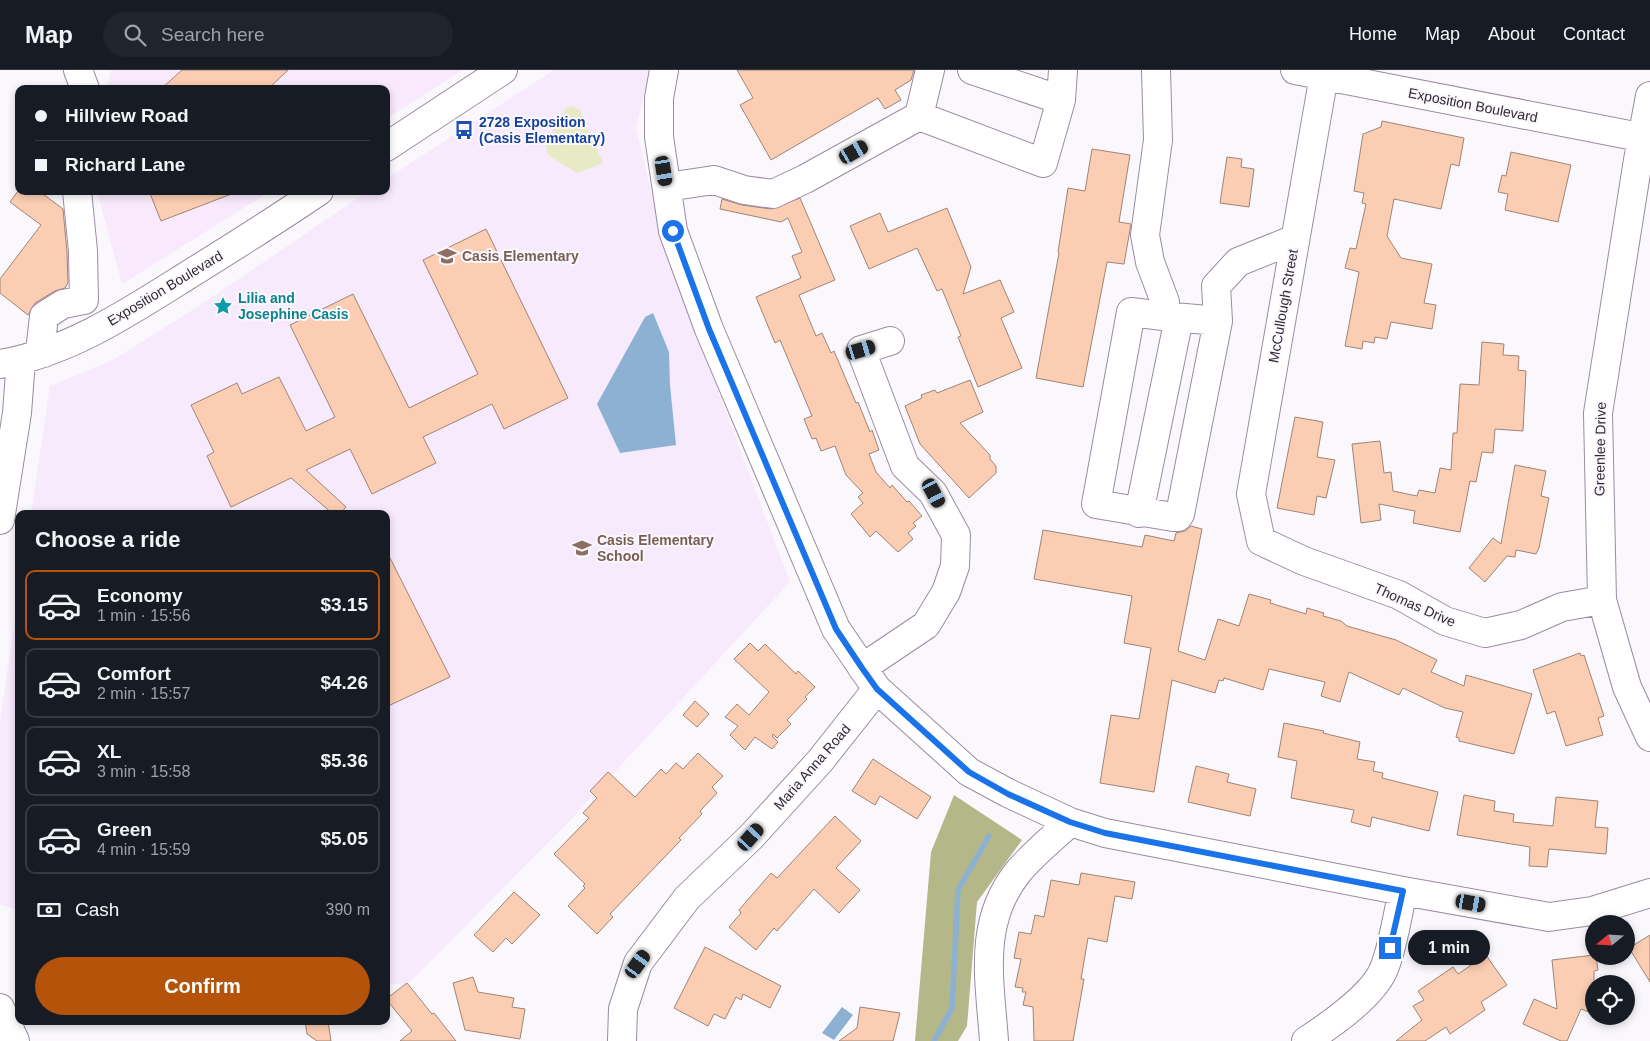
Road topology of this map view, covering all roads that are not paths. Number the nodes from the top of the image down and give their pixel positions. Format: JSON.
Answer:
{"nodes":[{"id":1,"x":78,"y":70,"type":"edge"},
{"id":2,"x":503,"y":70,"type":"edge"},
{"id":3,"x":664,"y":70,"type":"edge"},
{"id":4,"x":930,"y":70,"type":"edge"},
{"id":5,"x":972,"y":70,"type":"edge"},
{"id":6,"x":1063,"y":70,"type":"edge"},
{"id":7,"x":1156,"y":70,"type":"edge"},
{"id":8,"x":1295,"y":70,"type":"edge"},
{"id":9,"x":1323,"y":73,"type":"edge"},
{"id":10,"x":84,"y":85,"type":"edge"},
{"id":11,"x":1650,"y":96,"type":"edge"},
{"id":12,"x":1061,"y":100,"type":"junction"},
{"id":13,"x":919,"y":116,"type":"junction"},
{"id":14,"x":1646,"y":138,"type":"edge"},
{"id":15,"x":390,"y":144,"type":"edge"},
{"id":16,"x":667,"y":187,"type":"junction"},
{"id":17,"x":77,"y":195,"type":"edge"},
{"id":18,"x":313,"y":195,"type":"edge"},
{"id":19,"x":1295,"y":239,"type":"junction"},
{"id":20,"x":84,"y":300,"type":"junction"},
{"id":21,"x":1171,"y":317,"type":"junction"},
{"id":22,"x":1218,"y":321,"type":"junction"},
{"id":23,"x":97,"y":329,"type":"junction"},
{"id":24,"x":890,"y":341,"type":"dead end"},
{"id":25,"x":22,"y":359,"type":"edge"},
{"id":26,"x":1139,"y":513,"type":"junction"},
{"id":27,"x":0,"y":520,"type":"edge"},
{"id":28,"x":1261,"y":541,"type":"joint"},
{"id":29,"x":1602,"y":600,"type":"junction"},
{"id":30,"x":870,"y":678,"type":"junction"},
{"id":31,"x":1650,"y":737,"type":"edge"},
{"id":32,"x":1070,"y":822,"type":"junction"},
{"id":33,"x":1403,"y":891,"type":"junction"},
{"id":34,"x":1650,"y":893,"type":"edge"},
{"id":35,"x":0,"y":1008,"type":"edge"},
{"id":36,"x":15,"y":1041,"type":"edge"},
{"id":37,"x":622,"y":1041,"type":"edge"},
{"id":38,"x":994,"y":1041,"type":"edge"},
{"id":39,"x":1306,"y":1041,"type":"edge"}],
"edges":[{"from":1,"to":10,"type":"street"},
{"from":2,"to":15,"type":"street"},
{"from":3,"to":16,"type":"street"},
{"from":4,"to":13,"type":"street"},
{"from":5,"to":12,"type":"street"},
{"from":6,"to":12,"type":"street"},
{"from":7,"to":21,"type":"street"},
{"from":8,"to":9,"type":"street","name":"Exposition Boulevard"},
{"from":9,"to":14,"type":"street","name":"Exposition Boulevard"},
{"from":9,"to":19,"type":"street","name":"McCullough Street"},
{"from":11,"to":14,"type":"street","name":"Greenlee Drive"},
{"from":12,"to":13,"type":"street"},
{"from":13,"to":16,"type":"street"},
{"from":14,"to":29,"type":"street","name":"Greenlee Drive"},
{"from":16,"to":30,"type":"street"},
{"from":17,"to":20,"type":"street"},
{"from":18,"to":23,"type":"street","name":"Exposition Boulevard"},
{"from":19,"to":22,"type":"street"},
{"from":19,"to":28,"type":"street","name":"McCullough Street"},
{"from":20,"to":23,"type":"street"},
{"from":20,"to":25,"type":"street"},
{"from":21,"to":22,"type":"street"},
{"from":21,"to":26,"type":"street"},
{"from":21,"to":26,"type":"street"},
{"from":22,"to":26,"type":"street"},
{"from":23,"to":25,"type":"street","name":"Exposition Boulevard"},
{"from":24,"to":30,"type":"street","name":"Maria Anna Road"},
{"from":25,"to":27,"type":"street"},
{"from":28,"to":29,"type":"street","name":"Thomas Drive"},
{"from":29,"to":31,"type":"street","name":"Greenlee Drive"},
{"from":30,"to":32,"type":"street"},
{"from":30,"to":37,"type":"street","name":"Maria Anna Road"},
{"from":32,"to":33,"type":"street"},
{"from":32,"to":38,"type":"street"},
{"from":33,"to":34,"type":"street"},
{"from":33,"to":39,"type":"street"},
{"from":35,"to":36,"type":"street"}]}
